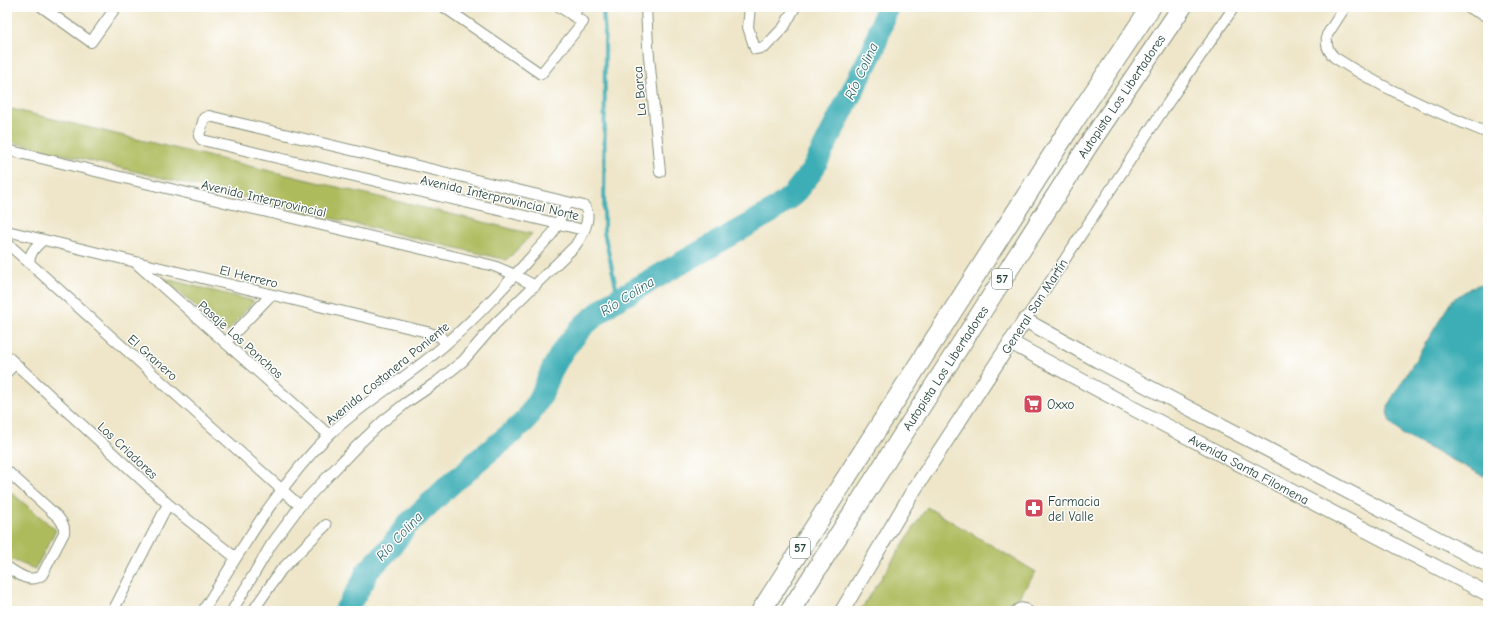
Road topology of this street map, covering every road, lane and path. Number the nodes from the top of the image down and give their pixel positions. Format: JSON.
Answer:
{"nodes":[{"id":1,"x":42,"y":7,"type":"edge"},
{"id":2,"x":116,"y":7,"type":"edge"},
{"id":3,"x":444,"y":7,"type":"edge"},
{"id":4,"x":560,"y":7,"type":"edge"},
{"id":5,"x":646,"y":7,"type":"edge"},
{"id":6,"x":750,"y":7,"type":"edge"},
{"id":7,"x":795,"y":7,"type":"edge"},
{"id":8,"x":1151,"y":7,"type":"edge"},
{"id":9,"x":1182,"y":7,"type":"edge"},
{"id":10,"x":1234,"y":7,"type":"edge"},
{"id":11,"x":1345,"y":7,"type":"edge"},
{"id":12,"x":1467,"y":7,"type":"edge"},
{"id":13,"x":576,"y":11,"type":"edge"},
{"id":14,"x":1488,"y":17,"type":"edge"},
{"id":15,"x":1488,"y":133,"type":"edge"},
{"id":16,"x":7,"y":150,"type":"edge"},
{"id":17,"x":660,"y":172,"type":"dead end"},
{"id":18,"x":567,"y":202,"type":"junction"},
{"id":19,"x":558,"y":224,"type":"junction"},
{"id":20,"x":584,"y":230,"type":"junction"},
{"id":21,"x":7,"y":231,"type":"edge"},
{"id":22,"x":43,"y":240,"type":"junction"},
{"id":23,"x":7,"y":243,"type":"edge"},
{"id":24,"x":135,"y":262,"type":"junction"},
{"id":25,"x":29,"y":263,"type":"junction"},
{"id":26,"x":515,"y":275,"type":"junction"},
{"id":27,"x":535,"y":286,"type":"junction"},
{"id":28,"x":271,"y":295,"type":"junction"},
{"id":29,"x":1025,"y":320,"type":"junction"},
{"id":30,"x":1010,"y":342,"type":"junction"},
{"id":31,"x":225,"y":343,"type":"junction"},
{"id":32,"x":446,"y":344,"type":"junction"},
{"id":33,"x":11,"y":360,"type":"edge"},
{"id":34,"x":7,"y":372,"type":"edge"},
{"id":35,"x":329,"y":435,"type":"junction"},
{"id":36,"x":7,"y":471,"type":"edge"},
{"id":37,"x":282,"y":490,"type":"junction"},
{"id":38,"x":168,"y":504,"type":"junction"},
{"id":39,"x":300,"y":506,"type":"junction"},
{"id":40,"x":326,"y":525,"type":"dead end"},
{"id":41,"x":236,"y":558,"type":"junction"},
{"id":42,"x":1488,"y":565,"type":"edge"},
{"id":43,"x":7,"y":567,"type":"edge"},
{"id":44,"x":1488,"y":594,"type":"edge"},
{"id":45,"x":113,"y":611,"type":"edge"},
{"id":46,"x":203,"y":611,"type":"edge"},
{"id":47,"x":232,"y":611,"type":"edge"},
{"id":48,"x":253,"y":611,"type":"edge"},
{"id":49,"x":761,"y":611,"type":"edge"},
{"id":50,"x":790,"y":611,"type":"edge"},
{"id":51,"x":842,"y":611,"type":"edge"},
{"id":52,"x":1016,"y":611,"type":"edge"},
{"id":53,"x":1028,"y":611,"type":"edge"}],
"edges":[{"from":1,"to":2,"type":"street"},
{"from":3,"to":13,"type":"street"},
{"from":4,"to":13,"type":"street"},
{"from":5,"to":17,"type":"street","name":"La Barca"},
{"from":6,"to":7,"type":"street"},
{"from":8,"to":49,"type":"highway","name":"Autopista Los Libertadores","number":"57"},
{"from":9,"to":50,"type":"highway","name":"Autopista Los Libertadores","number":"57"},
{"from":10,"to":29,"type":"street","name":"General San Martín"},
{"from":11,"to":15,"type":"street"},
{"from":12,"to":14,"type":"street"},
{"from":16,"to":26,"type":"street","name":"Avenida Interprovincial"},
{"from":18,"to":19,"type":"street","name":"Avenida Costanera Poniente"},
{"from":18,"to":19,"type":"street","name":"Avenida Interprovincial Norte"},
{"from":18,"to":20,"type":"street","name":"Avenida Interprovincial Norte"},
{"from":19,"to":20,"type":"street","name":"Avenida Interprovincial Norte"},
{"from":19,"to":26,"type":"street","name":"Avenida Costanera Poniente"},
{"from":20,"to":27,"type":"street"},
{"from":21,"to":22,"type":"street","name":"El Herrero"},
{"from":22,"to":24,"type":"street","name":"El Herrero"},
{"from":22,"to":25,"type":"street"},
{"from":23,"to":25,"type":"street","name":"El Granero"},
{"from":24,"to":28,"type":"street","name":"El Herrero"},
{"from":24,"to":31,"type":"street","name":"Pasaje Los Ponchos"},
{"from":25,"to":37,"type":"street","name":"El Granero"},
{"from":26,"to":27,"type":"street","name":"Avenida Interprovincial"},
{"from":26,"to":32,"type":"street","name":"Avenida Costanera Poniente"},
{"from":27,"to":39,"type":"street"},
{"from":28,"to":31,"type":"street"},
{"from":28,"to":32,"type":"street","name":"El Herrero"},
{"from":29,"to":30,"type":"street","name":"General San Martín"},
{"from":29,"to":42,"type":"street","name":"Avenida Santa Filomena"},
{"from":30,"to":44,"type":"street","name":"Avenida Santa Filomena"},
{"from":30,"to":51,"type":"street","name":"General San Martín"},
{"from":31,"to":35,"type":"street","name":"Pasaje Los Ponchos"},
{"from":32,"to":35,"type":"street","name":"Avenida Costanera Poniente"},
{"from":33,"to":34,"type":"street"},
{"from":33,"to":38,"type":"street","name":"Los Criadores"},
{"from":35,"to":37,"type":"street","name":"Avenida Costanera Poniente"},
{"from":36,"to":43,"type":"street"},
{"from":37,"to":39,"type":"street","name":"El Granero"},
{"from":37,"to":41,"type":"street","name":"Avenida Costanera Poniente"},
{"from":38,"to":41,"type":"street","name":"Los Criadores"},
{"from":38,"to":45,"type":"street"},
{"from":39,"to":47,"type":"street"},
{"from":40,"to":48,"type":"street"},
{"from":41,"to":46,"type":"street","name":"Avenida Costanera Poniente"},
{"from":52,"to":53,"type":"street"}]}
